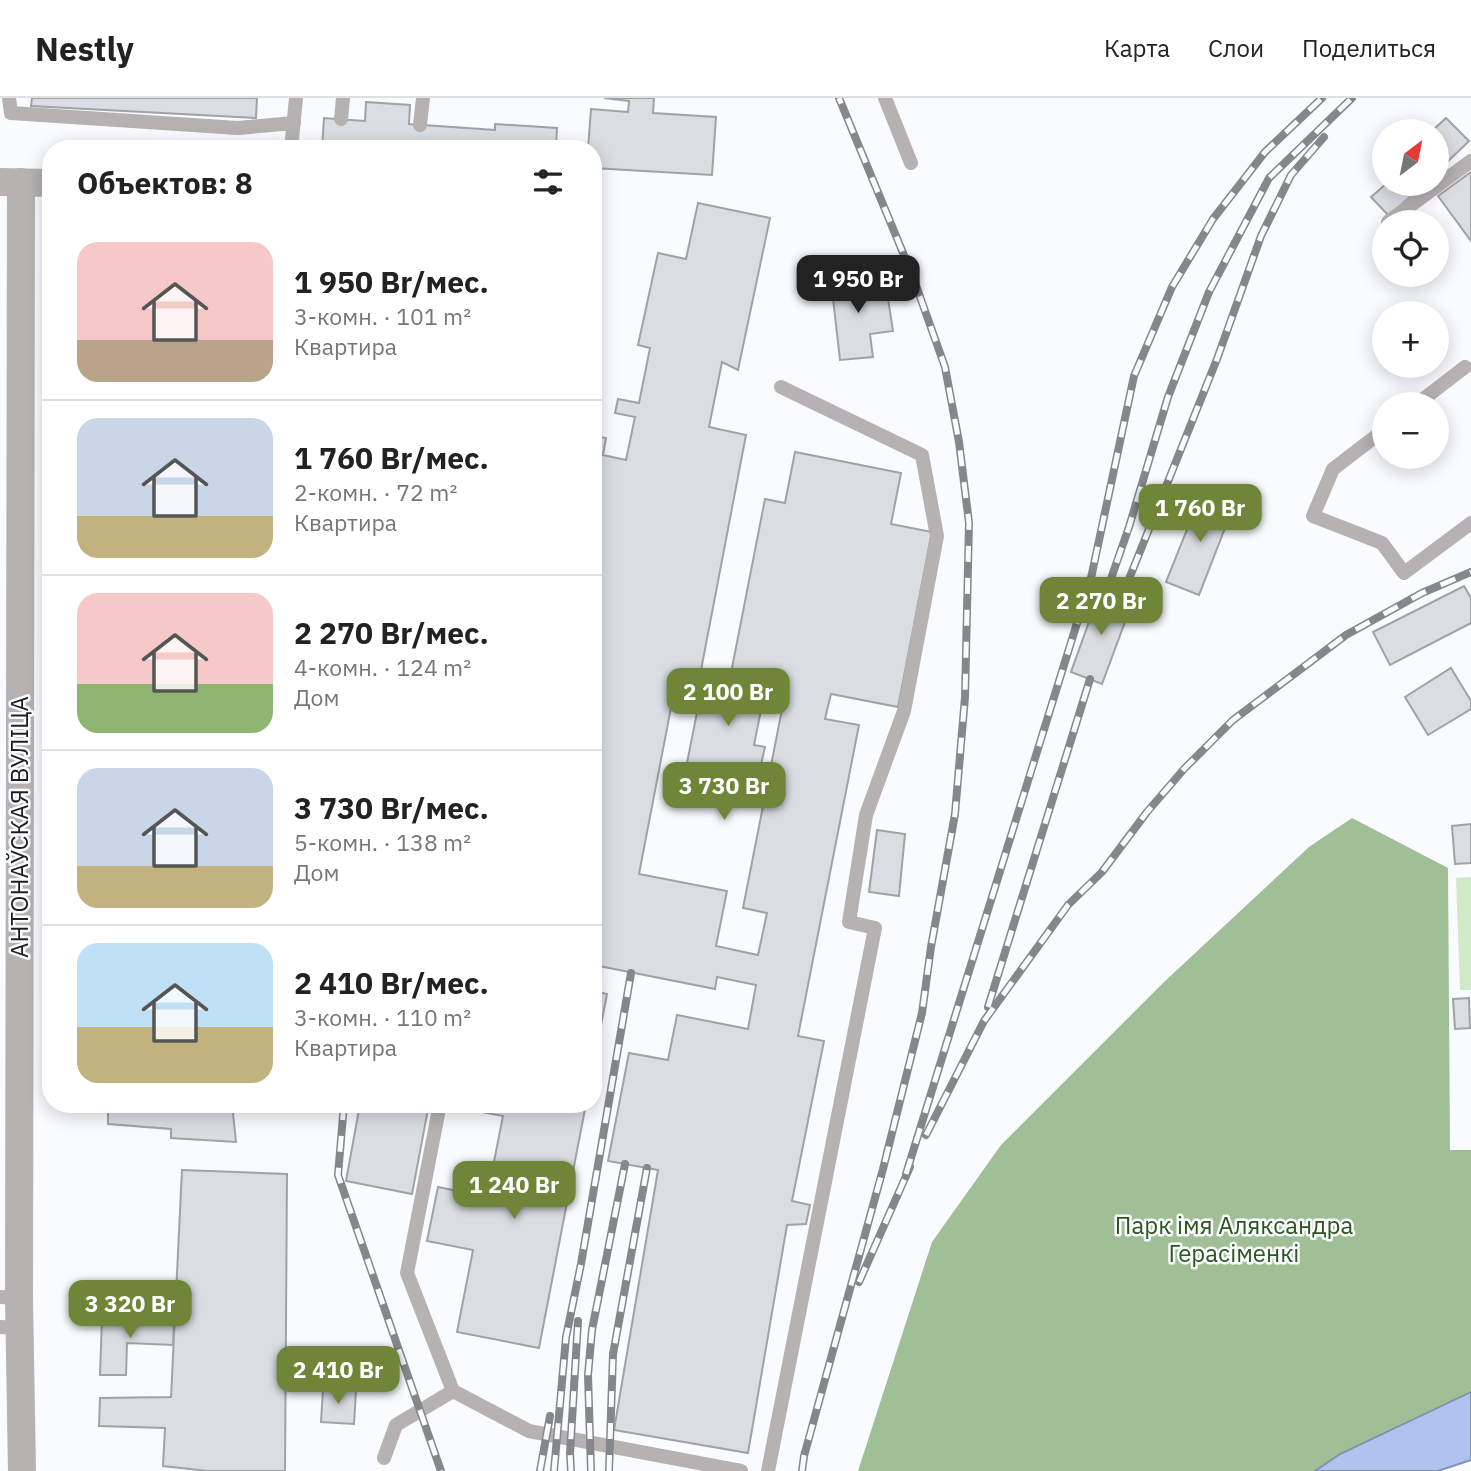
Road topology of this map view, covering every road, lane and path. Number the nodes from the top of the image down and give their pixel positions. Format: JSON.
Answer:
{"nodes":[{"id":1,"x":9,"y":98,"type":"edge"},
{"id":2,"x":296,"y":98,"type":"edge"},
{"id":3,"x":343,"y":98,"type":"edge"},
{"id":4,"x":423,"y":98,"type":"edge"},
{"id":5,"x":886,"y":98,"type":"edge"},
{"id":6,"x":341,"y":119,"type":"dead end"},
{"id":7,"x":294,"y":123,"type":"junction"},
{"id":8,"x":420,"y":125,"type":"dead end"},
{"id":9,"x":292,"y":140,"type":"edge"},
{"id":10,"x":1471,"y":160,"type":"edge"},
{"id":11,"x":911,"y":163,"type":"dead end"},
{"id":12,"x":11,"y":182,"type":"edge"},
{"id":13,"x":42,"y":183,"type":"edge"},
{"id":14,"x":1404,"y":210,"type":"edge"},
{"id":15,"x":1465,"y":367,"type":"dead end"},
{"id":16,"x":781,"y":387,"type":"dead end"},
{"id":17,"x":1433,"y":392,"type":"edge"},
{"id":18,"x":1372,"y":438,"type":"edge"},
{"id":19,"x":1471,"y":523,"type":"edge"},
{"id":20,"x":438,"y":1113,"type":"edge"},
{"id":21,"x":9,"y":1298,"type":"edge"},
{"id":22,"x":10,"y":1327,"type":"edge"},
{"id":23,"x":453,"y":1391,"type":"junction"},
{"id":24,"x":384,"y":1458,"type":"dead end"},
{"id":25,"x":709,"y":1468,"type":"edge"},
{"id":26,"x":22,"y":1471,"type":"edge"},
{"id":27,"x":741,"y":1471,"type":"edge"},
{"id":28,"x":768,"y":1471,"type":"edge"}],
"edges":[{"from":1,"to":7,"type":"lane"},
{"from":2,"to":7,"type":"lane"},
{"from":3,"to":6,"type":"lane"},
{"from":4,"to":8,"type":"lane"},
{"from":5,"to":11,"type":"lane"},
{"from":7,"to":9,"type":"lane"},
{"from":10,"to":14,"type":"lane"},
{"from":12,"to":13,"type":"street"},
{"from":12,"to":21,"type":"street","name":"АНТОНАЎСКАЯ ВУЛІЦА"},
{"from":15,"to":17,"type":"lane"},
{"from":16,"to":28,"type":"lane"},
{"from":18,"to":19,"type":"lane"},
{"from":20,"to":23,"type":"lane"},
{"from":21,"to":22,"type":"street","name":"АНТОНАЎСКАЯ ВУЛІЦА"},
{"from":22,"to":26,"type":"street","name":"АНТОНАЎСКАЯ ВУЛІЦА"},
{"from":23,"to":24,"type":"lane"},
{"from":23,"to":25,"type":"lane"},
{"from":25,"to":27,"type":"lane"}]}
